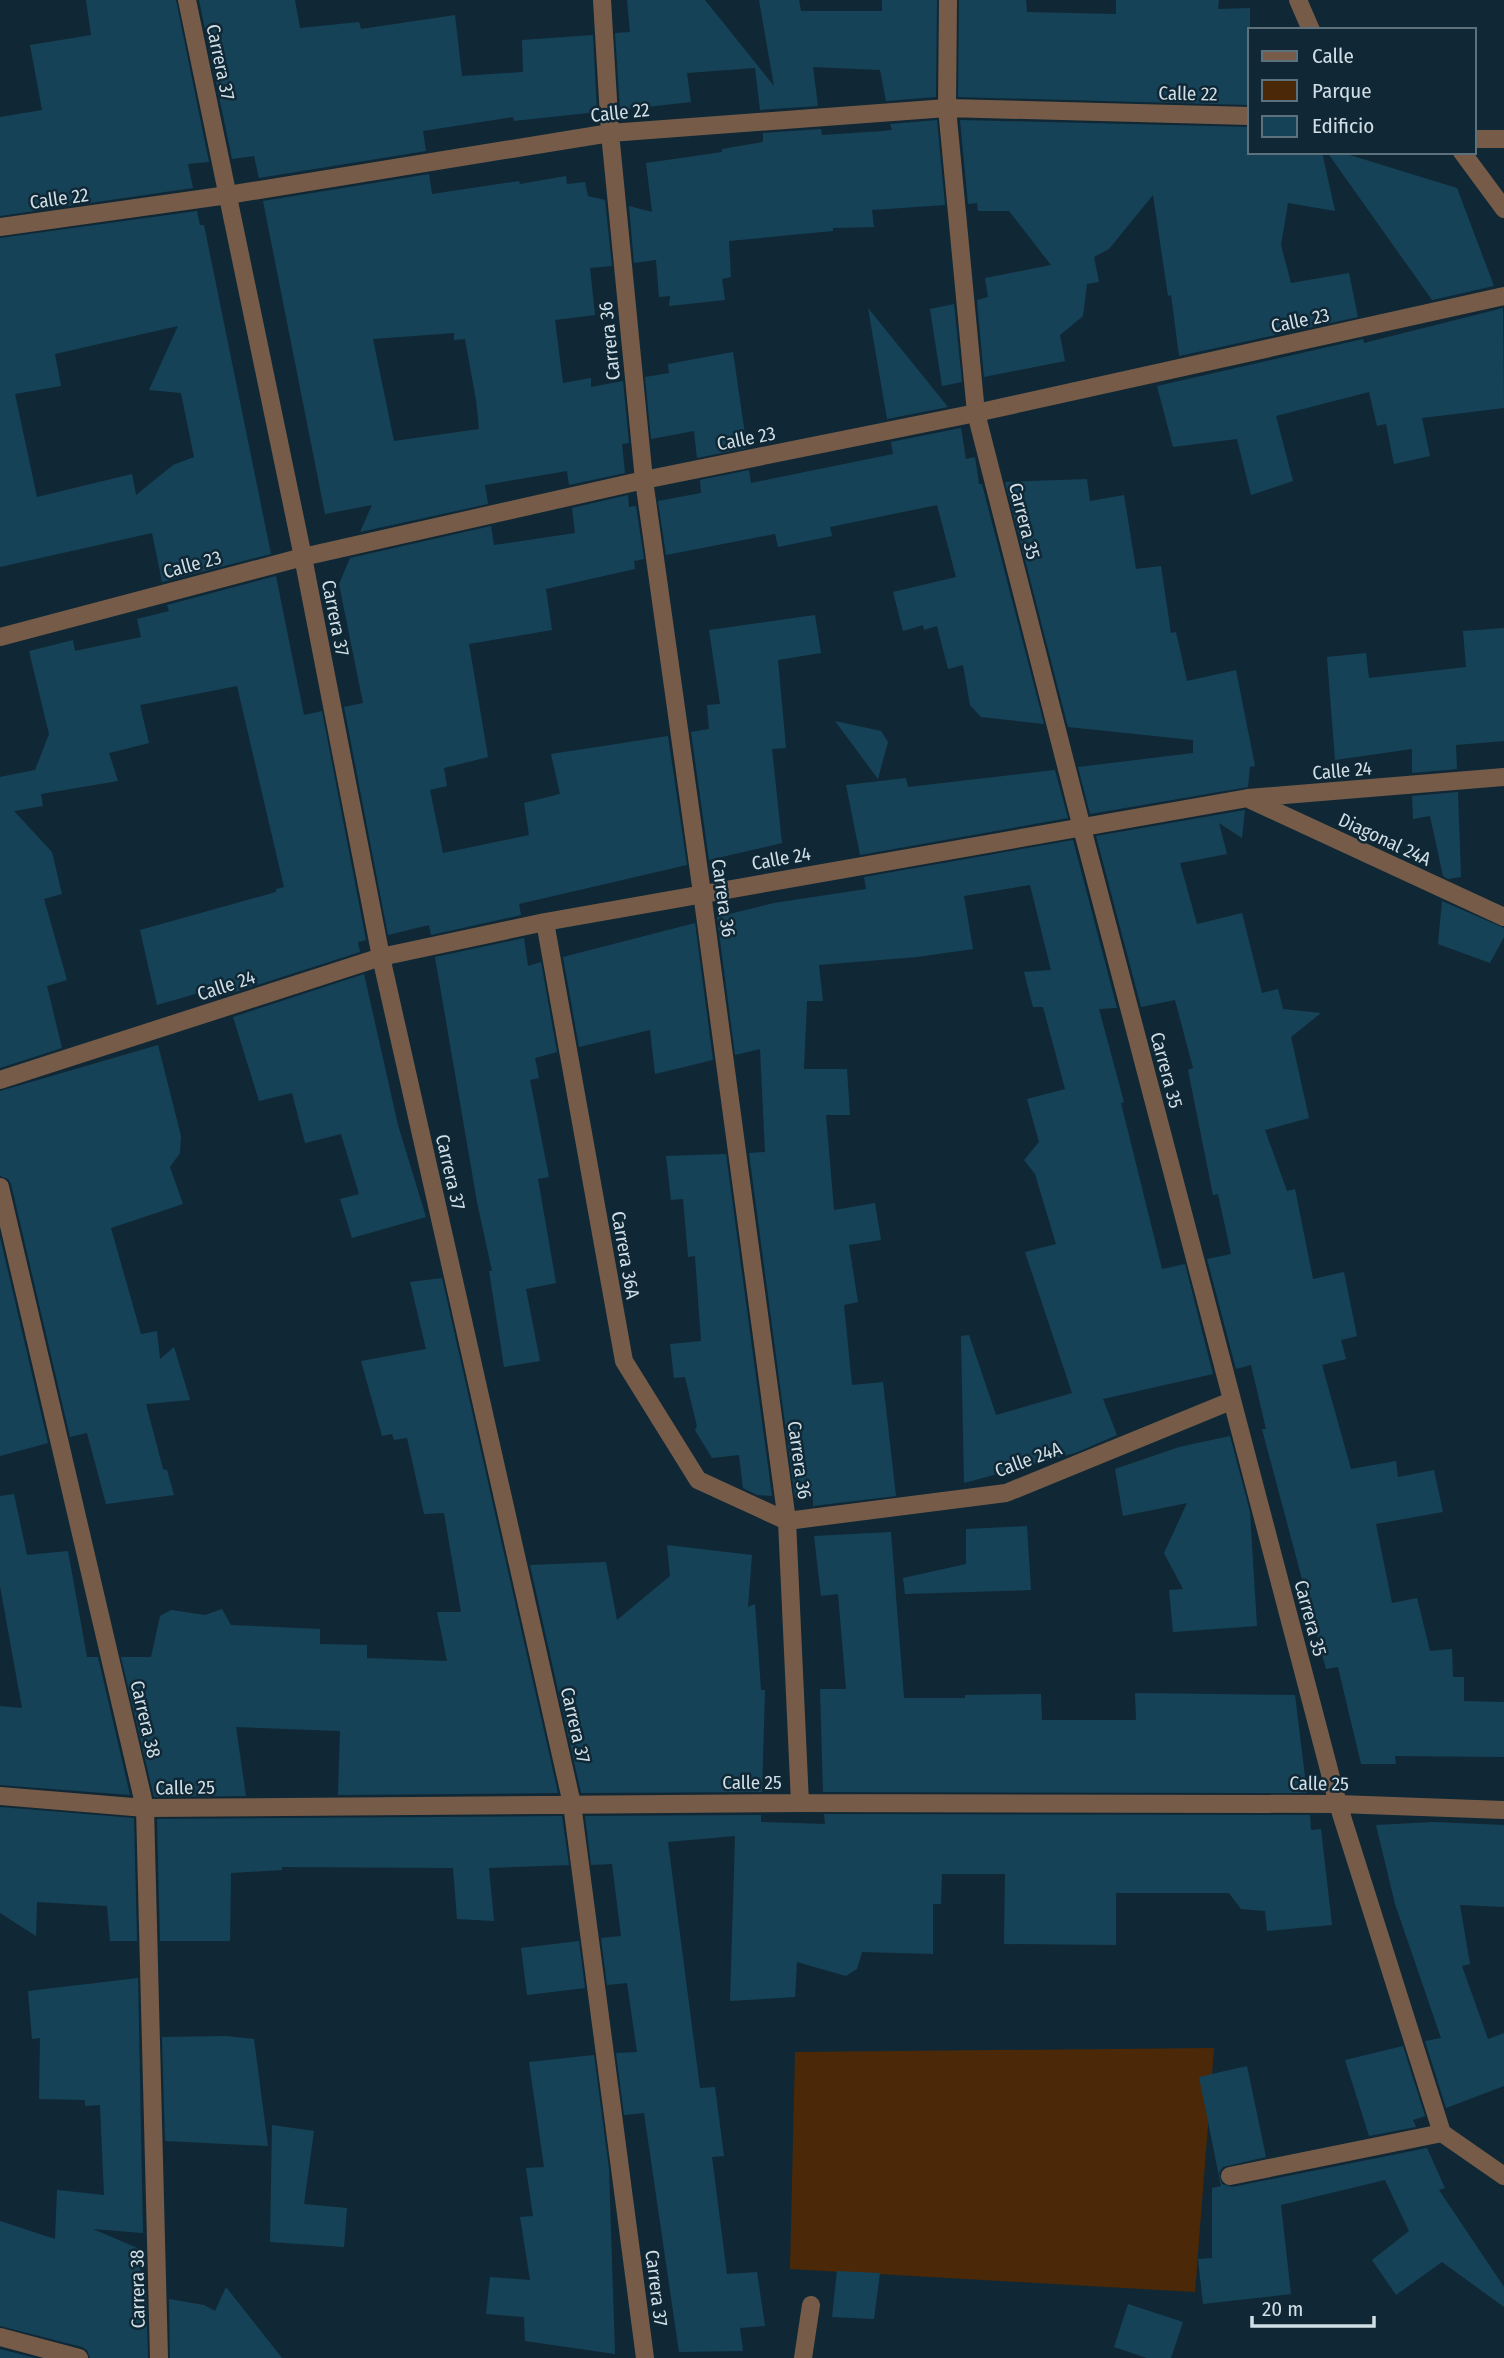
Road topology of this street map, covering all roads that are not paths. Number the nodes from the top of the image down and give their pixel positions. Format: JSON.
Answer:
{"nodes":[{"id":1,"x":187,"y":0,"type":"edge"},
{"id":2,"x":602,"y":0,"type":"edge"},
{"id":3,"x":948,"y":0,"type":"edge"},
{"id":4,"x":1298,"y":0,"type":"edge"},
{"id":5,"x":1310,"y":28,"type":"edge"},
{"id":6,"x":947,"y":108,"type":"junction"},
{"id":7,"x":1248,"y":116,"type":"edge"},
{"id":8,"x":610,"y":132,"type":"junction"},
{"id":9,"x":1476,"y":139,"type":"edge"},
{"id":10,"x":1504,"y":139,"type":"edge"},
{"id":11,"x":1463,"y":154,"type":"edge"},
{"id":12,"x":228,"y":195,"type":"junction"},
{"id":13,"x":1504,"y":209,"type":"edge"},
{"id":14,"x":0,"y":228,"type":"edge"},
{"id":15,"x":1504,"y":296,"type":"edge"},
{"id":16,"x":976,"y":413,"type":"junction"},
{"id":17,"x":644,"y":480,"type":"junction"},
{"id":18,"x":303,"y":557,"type":"junction"},
{"id":19,"x":0,"y":636,"type":"edge"},
{"id":20,"x":1504,"y":777,"type":"edge"},
{"id":21,"x":1248,"y":798,"type":"junction"},
{"id":22,"x":1082,"y":828,"type":"junction"},
{"id":23,"x":702,"y":893,"type":"junction"},
{"id":24,"x":1504,"y":917,"type":"edge"},
{"id":25,"x":545,"y":922,"type":"junction"},
{"id":26,"x":381,"y":957,"type":"junction"},
{"id":27,"x":0,"y":1080,"type":"edge"},
{"id":28,"x":0,"y":1187,"type":"edge"},
{"id":29,"x":1231,"y":1401,"type":"junction"},
{"id":30,"x":787,"y":1521,"type":"junction"},
{"id":31,"x":0,"y":1796,"type":"edge"},
{"id":32,"x":800,"y":1803,"type":"junction"},
{"id":33,"x":572,"y":1804,"type":"junction"},
{"id":34,"x":1338,"y":1804,"type":"junction"},
{"id":35,"x":145,"y":1808,"type":"junction"},
{"id":36,"x":1504,"y":1810,"type":"edge"},
{"id":37,"x":1442,"y":2133,"type":"junction"},
{"id":38,"x":1230,"y":2176,"type":"dead end"},
{"id":39,"x":1504,"y":2176,"type":"edge"},
{"id":40,"x":811,"y":2305,"type":"dead end"},
{"id":41,"x":0,"y":2337,"type":"edge"},
{"id":42,"x":79,"y":2358,"type":"edge"},
{"id":43,"x":159,"y":2358,"type":"edge"},
{"id":44,"x":645,"y":2358,"type":"edge"},
{"id":45,"x":803,"y":2358,"type":"edge"}],
"edges":[{"from":1,"to":12,"type":"street","name":"Carrera 37"},
{"from":2,"to":8,"type":"street","name":"Carrera 36"},
{"from":3,"to":6,"type":"street","name":"Carrera 35"},
{"from":4,"to":5,"type":"street"},
{"from":6,"to":7,"type":"street","name":"Calle 22"},
{"from":6,"to":8,"type":"street","name":"Calle 22"},
{"from":6,"to":16,"type":"street","name":"Carrera 35"},
{"from":8,"to":12,"type":"street","name":"Calle 22"},
{"from":8,"to":17,"type":"street","name":"Carrera 36"},
{"from":9,"to":10,"type":"street"},
{"from":11,"to":13,"type":"street"},
{"from":12,"to":14,"type":"street","name":"Calle 22"},
{"from":12,"to":18,"type":"street","name":"Carrera 37"},
{"from":15,"to":16,"type":"street","name":"Calle 23"},
{"from":16,"to":17,"type":"street","name":"Calle 23"},
{"from":16,"to":22,"type":"street","name":"Carrera 35"},
{"from":17,"to":18,"type":"street","name":"Calle 23"},
{"from":17,"to":23,"type":"street","name":"Carrera 36"},
{"from":18,"to":19,"type":"street","name":"Calle 23"},
{"from":18,"to":26,"type":"street","name":"Carrera 37"},
{"from":20,"to":21,"type":"street","name":"Calle 24"},
{"from":21,"to":22,"type":"street","name":"Calle 24"},
{"from":21,"to":24,"type":"street","name":"Diagonal 24A"},
{"from":22,"to":23,"type":"street","name":"Calle 24"},
{"from":22,"to":29,"type":"street","name":"Carrera 35"},
{"from":23,"to":25,"type":"street","name":"Calle 24"},
{"from":23,"to":30,"type":"street","name":"Carrera 36"},
{"from":25,"to":26,"type":"street","name":"Calle 24"},
{"from":25,"to":30,"type":"street","name":"Carrera 36A"},
{"from":26,"to":27,"type":"street","name":"Calle 24"},
{"from":26,"to":33,"type":"street","name":"Carrera 37"},
{"from":28,"to":35,"type":"street","name":"Carrera 38"},
{"from":29,"to":30,"type":"street","name":"Calle 24A"},
{"from":29,"to":34,"type":"street","name":"Carrera 35"},
{"from":30,"to":32,"type":"street","name":"Carrera 36"},
{"from":31,"to":35,"type":"street","name":"Calle 25"},
{"from":32,"to":33,"type":"street","name":"Calle 25"},
{"from":32,"to":34,"type":"street","name":"Calle 25"},
{"from":33,"to":35,"type":"street","name":"Calle 25"},
{"from":33,"to":44,"type":"street","name":"Carrera 37"},
{"from":34,"to":36,"type":"street","name":"Calle 25"},
{"from":34,"to":37,"type":"street","name":"Carrera 35"},
{"from":35,"to":43,"type":"street","name":"Carrera 38"},
{"from":37,"to":38,"type":"street"},
{"from":37,"to":39,"type":"street"},
{"from":40,"to":45,"type":"street"},
{"from":41,"to":42,"type":"street"}]}
